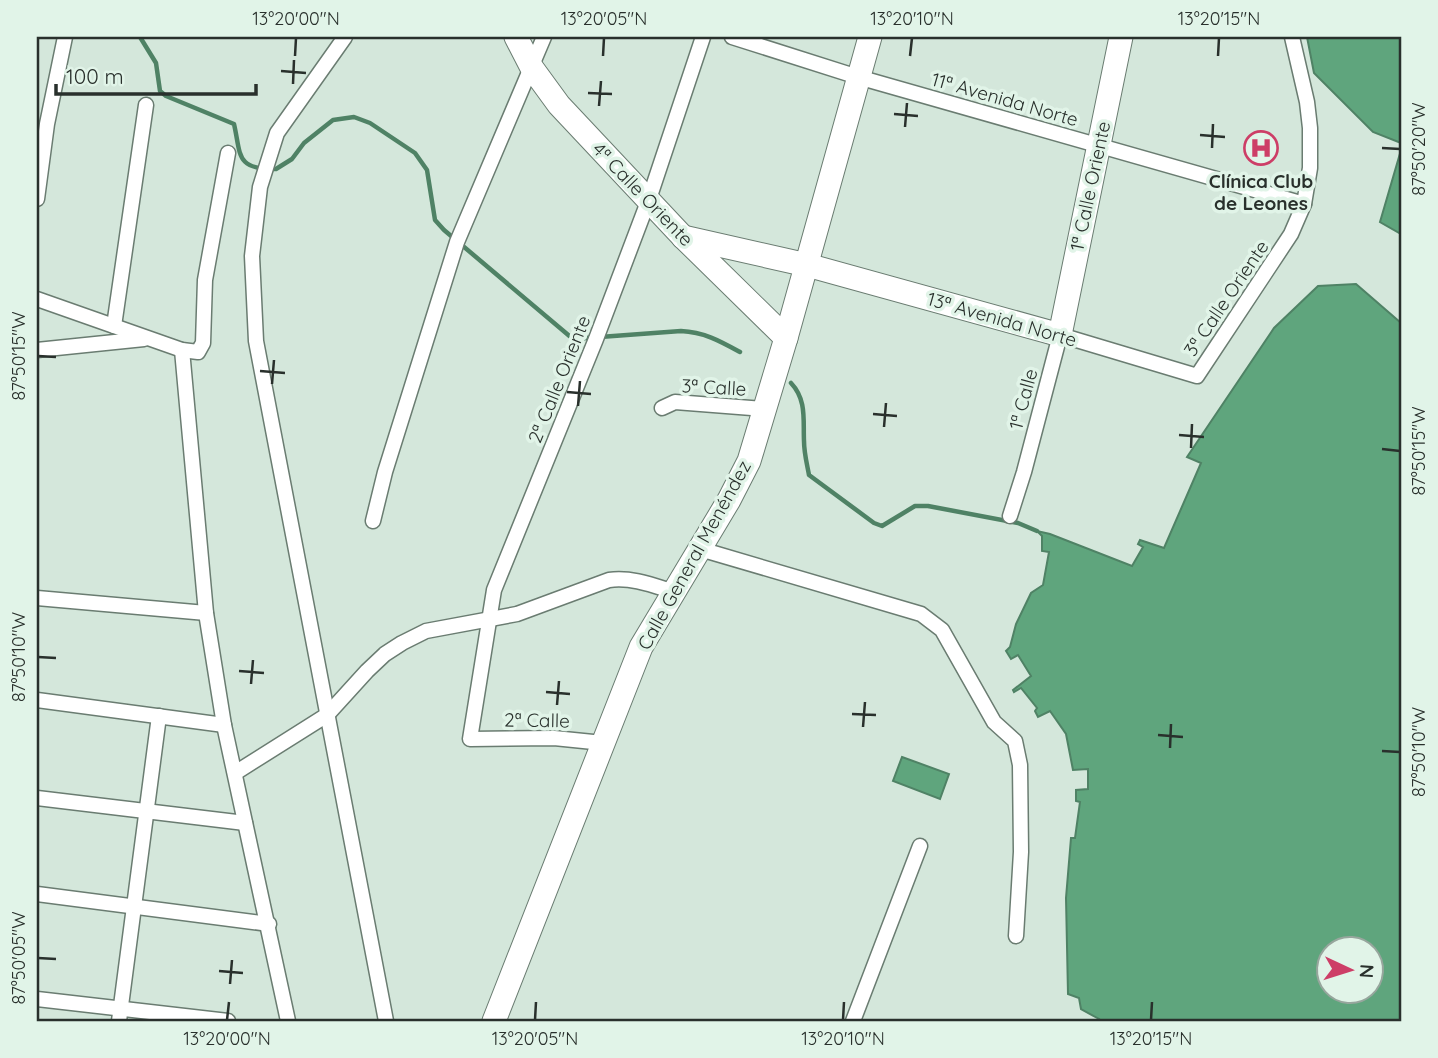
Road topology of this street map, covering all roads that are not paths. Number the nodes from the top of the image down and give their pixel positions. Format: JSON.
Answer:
{"nodes":[{"id":1,"x":65,"y":37,"type":"edge"},
{"id":2,"x":345,"y":37,"type":"edge"},
{"id":3,"x":516,"y":37,"type":"edge"},
{"id":4,"x":544,"y":37,"type":"edge"},
{"id":5,"x":703,"y":37,"type":"edge"},
{"id":6,"x":732,"y":37,"type":"edge"},
{"id":7,"x":870,"y":37,"type":"edge"},
{"id":8,"x":1121,"y":37,"type":"edge"},
{"id":9,"x":1292,"y":37,"type":"edge"},
{"id":10,"x":533,"y":68,"type":"junction"},
{"id":11,"x":858,"y":77,"type":"junction"},
{"id":12,"x":146,"y":105,"type":"dead end"},
{"id":13,"x":1099,"y":145,"type":"junction"},
{"id":14,"x":228,"y":153,"type":"dead end"},
{"id":15,"x":37,"y":199,"type":"edge"},
{"id":16,"x":649,"y":199,"type":"junction"},
{"id":17,"x":1304,"y":204,"type":"junction"},
{"id":18,"x":683,"y":237,"type":"junction"},
{"id":19,"x":807,"y":265,"type":"junction"},
{"id":20,"x":37,"y":299,"type":"edge"},
{"id":21,"x":114,"y":326,"type":"junction"},
{"id":22,"x":1060,"y":335,"type":"junction"},
{"id":23,"x":149,"y":338,"type":"junction"},
{"id":24,"x":786,"y":338,"type":"junction"},
{"id":25,"x":37,"y":350,"type":"edge"},
{"id":26,"x":182,"y":350,"type":"junction"},
{"id":27,"x":1196,"y":376,"type":"joint"},
{"id":28,"x":662,"y":408,"type":"dead end"},
{"id":29,"x":765,"y":409,"type":"junction"},
{"id":30,"x":1010,"y":516,"type":"dead end"},
{"id":31,"x":373,"y":521,"type":"dead end"},
{"id":32,"x":700,"y":549,"type":"junction"},
{"id":33,"x":674,"y":592,"type":"junction"},
{"id":34,"x":37,"y":598,"type":"edge"},
{"id":35,"x":206,"y":613,"type":"junction"},
{"id":36,"x":489,"y":620,"type":"junction"},
{"id":37,"x":37,"y":700,"type":"edge"},
{"id":38,"x":327,"y":715,"type":"junction"},
{"id":39,"x":159,"y":716,"type":"junction"},
{"id":40,"x":224,"y":725,"type":"junction"},
{"id":41,"x":470,"y":739,"type":"joint"},
{"id":42,"x":603,"y":743,"type":"junction"},
{"id":43,"x":234,"y":773,"type":"junction"},
{"id":44,"x":37,"y":798,"type":"edge"},
{"id":45,"x":146,"y":811,"type":"junction"},
{"id":46,"x":245,"y":823,"type":"junction"},
{"id":47,"x":920,"y":846,"type":"dead end"},
{"id":48,"x":37,"y":894,"type":"edge"},
{"id":49,"x":134,"y":906,"type":"junction"},
{"id":50,"x":269,"y":924,"type":"junction"},
{"id":51,"x":1016,"y":936,"type":"dead end"},
{"id":52,"x":37,"y":999,"type":"edge"},
{"id":53,"x":120,"y":1015,"type":"edge"},
{"id":54,"x":228,"y":1021,"type":"edge"},
{"id":55,"x":288,"y":1021,"type":"edge"},
{"id":56,"x":386,"y":1021,"type":"edge"},
{"id":57,"x":494,"y":1021,"type":"edge"},
{"id":58,"x":853,"y":1021,"type":"edge"}],
"edges":[{"from":1,"to":15,"type":"street"},
{"from":2,"to":38,"type":"street"},
{"from":3,"to":10,"type":"main road","name":"4ª Calle Oriente"},
{"from":4,"to":10,"type":"street"},
{"from":5,"to":16,"type":"street","name":"2ª Calle Oriente"},
{"from":6,"to":11,"type":"street","name":"11ª Avenida Norte"},
{"from":7,"to":11,"type":"main road","name":"Calle General Menéndez"},
{"from":8,"to":13,"type":"main road","name":"1ª Calle Oriente"},
{"from":9,"to":17,"type":"street","name":"3ª Calle Oriente"},
{"from":10,"to":16,"type":"main road","name":"4ª Calle Oriente"},
{"from":10,"to":31,"type":"street"},
{"from":11,"to":13,"type":"street","name":"11ª Avenida Norte"},
{"from":11,"to":19,"type":"main road","name":"Calle General Menéndez"},
{"from":12,"to":21,"type":"street"},
{"from":13,"to":17,"type":"street","name":"11ª Avenida Norte"},
{"from":13,"to":22,"type":"main road","name":"1ª Calle Oriente"},
{"from":14,"to":26,"type":"street"},
{"from":16,"to":18,"type":"main road","name":"4ª Calle Oriente"},
{"from":16,"to":36,"type":"street","name":"2ª Calle Oriente"},
{"from":17,"to":27,"type":"street","name":"3ª Calle Oriente"},
{"from":18,"to":19,"type":"main road","name":"13ª Avenida Norte"},
{"from":18,"to":24,"type":"main road","name":"4ª Calle Oriente"},
{"from":19,"to":22,"type":"main road","name":"13ª Avenida Norte"},
{"from":19,"to":24,"type":"main road","name":"Calle General Menéndez"},
{"from":20,"to":21,"type":"street"},
{"from":21,"to":23,"type":"street"},
{"from":22,"to":27,"type":"street","name":"13ª Avenida Norte"},
{"from":22,"to":30,"type":"street","name":"1ª Calle"},
{"from":23,"to":25,"type":"street"},
{"from":23,"to":26,"type":"street"},
{"from":24,"to":29,"type":"main road","name":"Calle General Menéndez"},
{"from":26,"to":35,"type":"street"},
{"from":28,"to":29,"type":"street","name":"3ª Calle"},
{"from":29,"to":32,"type":"main road","name":"Calle General Menéndez"},
{"from":32,"to":33,"type":"main road","name":"Calle General Menéndez"},
{"from":32,"to":51,"type":"street"},
{"from":33,"to":36,"type":"street"},
{"from":33,"to":42,"type":"main road","name":"Calle General Menéndez"},
{"from":34,"to":35,"type":"street"},
{"from":35,"to":40,"type":"street"},
{"from":36,"to":38,"type":"street"},
{"from":36,"to":41,"type":"street","name":"2ª Calle Oriente"},
{"from":37,"to":39,"type":"street"},
{"from":38,"to":43,"type":"street"},
{"from":38,"to":56,"type":"street"},
{"from":39,"to":40,"type":"street"},
{"from":39,"to":45,"type":"street"},
{"from":40,"to":43,"type":"street"},
{"from":41,"to":42,"type":"street","name":"2ª Calle"},
{"from":42,"to":57,"type":"main road","name":"Calle General Menéndez"},
{"from":43,"to":46,"type":"street"},
{"from":44,"to":45,"type":"street"},
{"from":45,"to":46,"type":"street"},
{"from":45,"to":49,"type":"street"},
{"from":46,"to":50,"type":"street"},
{"from":47,"to":58,"type":"street"},
{"from":48,"to":49,"type":"street"},
{"from":49,"to":50,"type":"street"},
{"from":49,"to":53,"type":"street"},
{"from":50,"to":55,"type":"street"},
{"from":52,"to":53,"type":"street"},
{"from":53,"to":54,"type":"street"}]}
